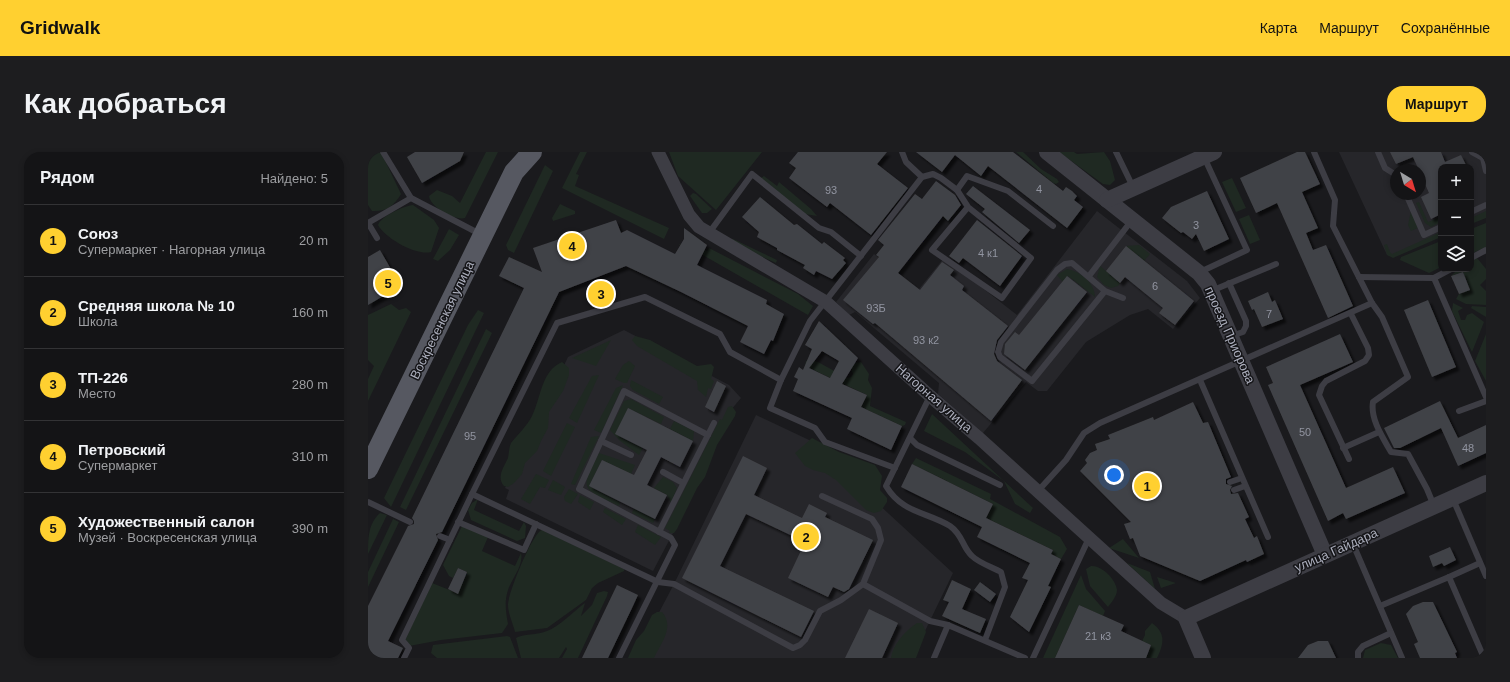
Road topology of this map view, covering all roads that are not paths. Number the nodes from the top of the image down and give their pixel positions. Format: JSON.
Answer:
{"nodes":[{"id":1,"x":383,"y":152,"type":"edge"},
{"id":2,"x":516,"y":152,"type":"edge"},
{"id":3,"x":532,"y":152,"type":"edge"},
{"id":4,"x":658,"y":152,"type":"edge"},
{"id":5,"x":902,"y":152,"type":"edge"},
{"id":6,"x":1047,"y":152,"type":"edge"},
{"id":7,"x":1116,"y":152,"type":"edge"},
{"id":8,"x":1314,"y":152,"type":"edge"},
{"id":9,"x":1378,"y":152,"type":"edge"},
{"id":10,"x":1472,"y":152,"type":"edge"},
{"id":11,"x":1209,"y":154,"type":"edge"},
{"id":12,"x":1485,"y":158,"type":"edge"},
{"id":13,"x":1486,"y":171,"type":"edge"},
{"id":14,"x":514,"y":172,"type":"junction"},
{"id":15,"x":1390,"y":172,"type":"edge"},
{"id":16,"x":922,"y":177,"type":"junction"},
{"id":17,"x":1134,"y":189,"type":"junction"},
{"id":18,"x":957,"y":190,"type":"junction"},
{"id":19,"x":411,"y":198,"type":"junction"},
{"id":20,"x":1107,"y":200,"type":"junction"},
{"id":21,"x":1409,"y":200,"type":"edge"},
{"id":22,"x":1486,"y":205,"type":"edge"},
{"id":23,"x":968,"y":207,"type":"junction"},
{"id":24,"x":1474,"y":211,"type":"edge"},
{"id":25,"x":1133,"y":220,"type":"junction"},
{"id":26,"x":1053,"y":226,"type":"dead end"},
{"id":27,"x":1438,"y":228,"type":"edge"},
{"id":28,"x":709,"y":234,"type":"junction"},
{"id":29,"x":484,"y":236,"type":"junction"},
{"id":30,"x":377,"y":238,"type":"dead end"},
{"id":31,"x":1486,"y":250,"type":"edge"},
{"id":32,"x":862,"y":256,"type":"junction"},
{"id":33,"x":1474,"y":256,"type":"edge"},
{"id":34,"x":1276,"y":264,"type":"dead end"},
{"id":35,"x":1199,"y":272,"type":"junction"},
{"id":36,"x":1445,"y":272,"type":"edge"},
{"id":37,"x":1089,"y":276,"type":"junction"},
{"id":38,"x":1358,"y":277,"type":"junction"},
{"id":39,"x":1434,"y":278,"type":"junction"},
{"id":40,"x":1229,"y":284,"type":"junction"},
{"id":41,"x":1212,"y":290,"type":"junction"},
{"id":42,"x":1106,"y":291,"type":"junction"},
{"id":43,"x":1123,"y":298,"type":"dead end"},
{"id":44,"x":826,"y":302,"type":"junction"},
{"id":45,"x":1372,"y":303,"type":"junction"},
{"id":46,"x":1351,"y":314,"type":"junction"},
{"id":47,"x":1231,"y":336,"type":"junction"},
{"id":48,"x":1242,"y":361,"type":"junction"},
{"id":49,"x":780,"y":380,"type":"junction"},
{"id":50,"x":1200,"y":380,"type":"junction"},
{"id":51,"x":930,"y":396,"type":"junction"},
{"id":52,"x":1486,"y":396,"type":"edge"},
{"id":53,"x":1486,"y":401,"type":"edge"},
{"id":54,"x":1459,"y":412,"type":"dead end"},
{"id":55,"x":671,"y":415,"type":"junction"},
{"id":56,"x":668,"y":422,"type":"dead end"},
{"id":57,"x":714,"y":424,"type":"dead end"},
{"id":58,"x":1379,"y":432,"type":"junction"},
{"id":59,"x":708,"y":435,"type":"junction"},
{"id":60,"x":910,"y":438,"type":"junction"},
{"id":61,"x":601,"y":441,"type":"junction"},
{"id":62,"x":1343,"y":448,"type":"junction"},
{"id":63,"x":631,"y":455,"type":"dead end"},
{"id":64,"x":1349,"y":459,"type":"dead end"},
{"id":65,"x":895,"y":468,"type":"junction"},
{"id":66,"x":368,"y":469,"type":"edge"},
{"id":67,"x":663,"y":472,"type":"dead end"},
{"id":68,"x":1242,"y":478,"type":"junction"},
{"id":69,"x":1230,"y":482,"type":"dead end"},
{"id":70,"x":683,"y":483,"type":"junction"},
{"id":71,"x":1486,"y":483,"type":"edge"},
{"id":72,"x":1000,"y":485,"type":"dead end"},
{"id":73,"x":1245,"y":486,"type":"junction"},
{"id":74,"x":1234,"y":490,"type":"dead end"},
{"id":75,"x":1038,"y":491,"type":"junction"},
{"id":76,"x":472,"y":494,"type":"junction"},
{"id":77,"x":822,"y":496,"type":"dead end"},
{"id":78,"x":1452,"y":498,"type":"junction"},
{"id":79,"x":368,"y":502,"type":"edge"},
{"id":80,"x":1434,"y":506,"type":"junction"},
{"id":81,"x":410,"y":522,"type":"dead end"},
{"id":82,"x":458,"y":522,"type":"junction"},
{"id":83,"x":536,"y":524,"type":"junction"},
{"id":84,"x":659,"y":532,"type":"junction"},
{"id":85,"x":440,"y":536,"type":"dead end"},
{"id":86,"x":1268,"y":537,"type":"dead end"},
{"id":87,"x":1089,"y":538,"type":"junction"},
{"id":88,"x":450,"y":540,"type":"junction"},
{"id":89,"x":1353,"y":543,"type":"junction"},
{"id":90,"x":1325,"y":555,"type":"junction"},
{"id":91,"x":1480,"y":563,"type":"junction"},
{"id":92,"x":1486,"y":576,"type":"edge"},
{"id":93,"x":1449,"y":577,"type":"junction"},
{"id":94,"x":658,"y":582,"type":"junction"},
{"id":95,"x":863,"y":584,"type":"junction"},
{"id":96,"x":1380,"y":606,"type":"junction"},
{"id":97,"x":1186,"y":618,"type":"junction"},
{"id":98,"x":948,"y":625,"type":"junction"},
{"id":99,"x":1391,"y":633,"type":"junction"},
{"id":100,"x":985,"y":640,"type":"junction"},
{"id":101,"x":404,"y":658,"type":"edge"},
{"id":102,"x":618,"y":658,"type":"edge"},
{"id":103,"x":934,"y":658,"type":"edge"},
{"id":104,"x":1025,"y":658,"type":"edge"},
{"id":105,"x":1033,"y":658,"type":"edge"},
{"id":106,"x":1203,"y":658,"type":"edge"},
{"id":107,"x":1358,"y":658,"type":"edge"},
{"id":108,"x":1402,"y":658,"type":"edge"},
{"id":109,"x":1484,"y":658,"type":"edge"}],
"edges":[{"from":1,"to":19,"type":"lane"},
{"from":2,"to":14,"type":"main road","name":"Воскресенская улица"},
{"from":3,"to":14,"type":"main road","name":"Воскресенская улица"},
{"from":4,"to":28,"type":"street","name":"Нагорная улица"},
{"from":5,"to":16,"type":"lane"},
{"from":6,"to":20,"type":"street","name":"проезд Приорова"},
{"from":7,"to":17,"type":"lane"},
{"from":8,"to":38,"type":"lane"},
{"from":9,"to":15,"type":"lane"},
{"from":10,"to":12,"type":"lane"},
{"from":11,"to":17,"type":"street"},
{"from":11,"to":35,"type":"lane"},
{"from":12,"to":13,"type":"lane"},
{"from":14,"to":29,"type":"main road","name":"Воскресенская улица"},
{"from":16,"to":18,"type":"lane"},
{"from":16,"to":32,"type":"lane"},
{"from":17,"to":20,"type":"street"},
{"from":18,"to":23,"type":"lane"},
{"from":18,"to":26,"type":"lane"},
{"from":19,"to":29,"type":"lane"},
{"from":19,"to":30,"type":"lane"},
{"from":20,"to":25,"type":"street","name":"проезд Приорова"},
{"from":21,"to":27,"type":"lane"},
{"from":22,"to":24,"type":"lane"},
{"from":23,"to":23,"type":"lane"},
{"from":25,"to":35,"type":"street","name":"проезд Приорова"},
{"from":25,"to":37,"type":"lane"},
{"from":28,"to":32,"type":"lane"},
{"from":28,"to":44,"type":"street","name":"Нагорная улица"},
{"from":29,"to":66,"type":"main road","name":"Воскресенская улица"},
{"from":31,"to":33,"type":"lane"},
{"from":32,"to":44,"type":"lane"},
{"from":34,"to":40,"type":"lane"},
{"from":35,"to":41,"type":"street","name":"проезд Приорова"},
{"from":36,"to":39,"type":"lane"},
{"from":37,"to":42,"type":"lane"},
{"from":37,"to":42,"type":"lane"},
{"from":38,"to":39,"type":"lane"},
{"from":38,"to":45,"type":"lane"},
{"from":39,"to":52,"type":"lane"},
{"from":40,"to":41,"type":"lane"},
{"from":40,"to":47,"type":"lane"},
{"from":41,"to":47,"type":"street","name":"проезд Приорова"},
{"from":42,"to":43,"type":"lane"},
{"from":44,"to":49,"type":"lane"},
{"from":44,"to":51,"type":"street","name":"Нагорная улица"},
{"from":45,"to":46,"type":"lane"},
{"from":45,"to":58,"type":"lane"},
{"from":46,"to":48,"type":"lane"},
{"from":46,"to":62,"type":"lane"},
{"from":47,"to":48,"type":"street","name":"проезд Приорова"},
{"from":48,"to":50,"type":"lane"},
{"from":48,"to":90,"type":"street","name":"проезд Приорова"},
{"from":49,"to":65,"type":"lane"},
{"from":49,"to":76,"type":"lane"},
{"from":50,"to":68,"type":"lane"},
{"from":50,"to":75,"type":"lane"},
{"from":51,"to":60,"type":"lane"},
{"from":51,"to":75,"type":"street","name":"Нагорная улица"},
{"from":53,"to":54,"type":"lane"},
{"from":55,"to":56,"type":"lane"},
{"from":55,"to":59,"type":"lane"},
{"from":55,"to":61,"type":"lane"},
{"from":57,"to":59,"type":"lane"},
{"from":58,"to":62,"type":"lane"},
{"from":58,"to":80,"type":"lane"},
{"from":59,"to":70,"type":"lane"},
{"from":60,"to":65,"type":"lane"},
{"from":60,"to":72,"type":"lane"},
{"from":61,"to":63,"type":"lane"},
{"from":61,"to":84,"type":"lane"},
{"from":62,"to":64,"type":"lane"},
{"from":65,"to":100,"type":"lane"},
{"from":67,"to":70,"type":"lane"},
{"from":68,"to":69,"type":"lane"},
{"from":68,"to":73,"type":"lane"},
{"from":70,"to":84,"type":"lane"},
{"from":71,"to":78,"type":"street","name":"улица Гайдара"},
{"from":73,"to":74,"type":"lane"},
{"from":73,"to":86,"type":"lane"},
{"from":75,"to":87,"type":"street","name":"Нагорная улица"},
{"from":76,"to":82,"type":"lane"},
{"from":76,"to":83,"type":"lane"},
{"from":77,"to":95,"type":"lane"},
{"from":78,"to":80,"type":"street","name":"улица Гайдара"},
{"from":78,"to":91,"type":"lane"},
{"from":79,"to":81,"type":"lane"},
{"from":80,"to":89,"type":"street","name":"улица Гайдара"},
{"from":82,"to":83,"type":"lane"},
{"from":82,"to":88,"type":"lane"},
{"from":83,"to":94,"type":"lane"},
{"from":84,"to":94,"type":"lane"},
{"from":85,"to":88,"type":"lane"},
{"from":87,"to":97,"type":"street","name":"Нагорная улица"},
{"from":87,"to":105,"type":"lane"},
{"from":88,"to":101,"type":"lane"},
{"from":89,"to":90,"type":"street","name":"улица Гайдара"},
{"from":89,"to":96,"type":"lane"},
{"from":90,"to":97,"type":"street","name":"улица Гайдара"},
{"from":91,"to":92,"type":"lane"},
{"from":91,"to":93,"type":"lane"},
{"from":93,"to":96,"type":"lane"},
{"from":93,"to":109,"type":"lane"},
{"from":94,"to":95,"type":"lane"},
{"from":94,"to":102,"type":"lane"},
{"from":95,"to":98,"type":"lane"},
{"from":96,"to":99,"type":"lane"},
{"from":97,"to":106,"type":"street"},
{"from":98,"to":100,"type":"lane"},
{"from":98,"to":103,"type":"lane"},
{"from":99,"to":107,"type":"lane"},
{"from":99,"to":108,"type":"lane"},
{"from":100,"to":104,"type":"lane"}]}
